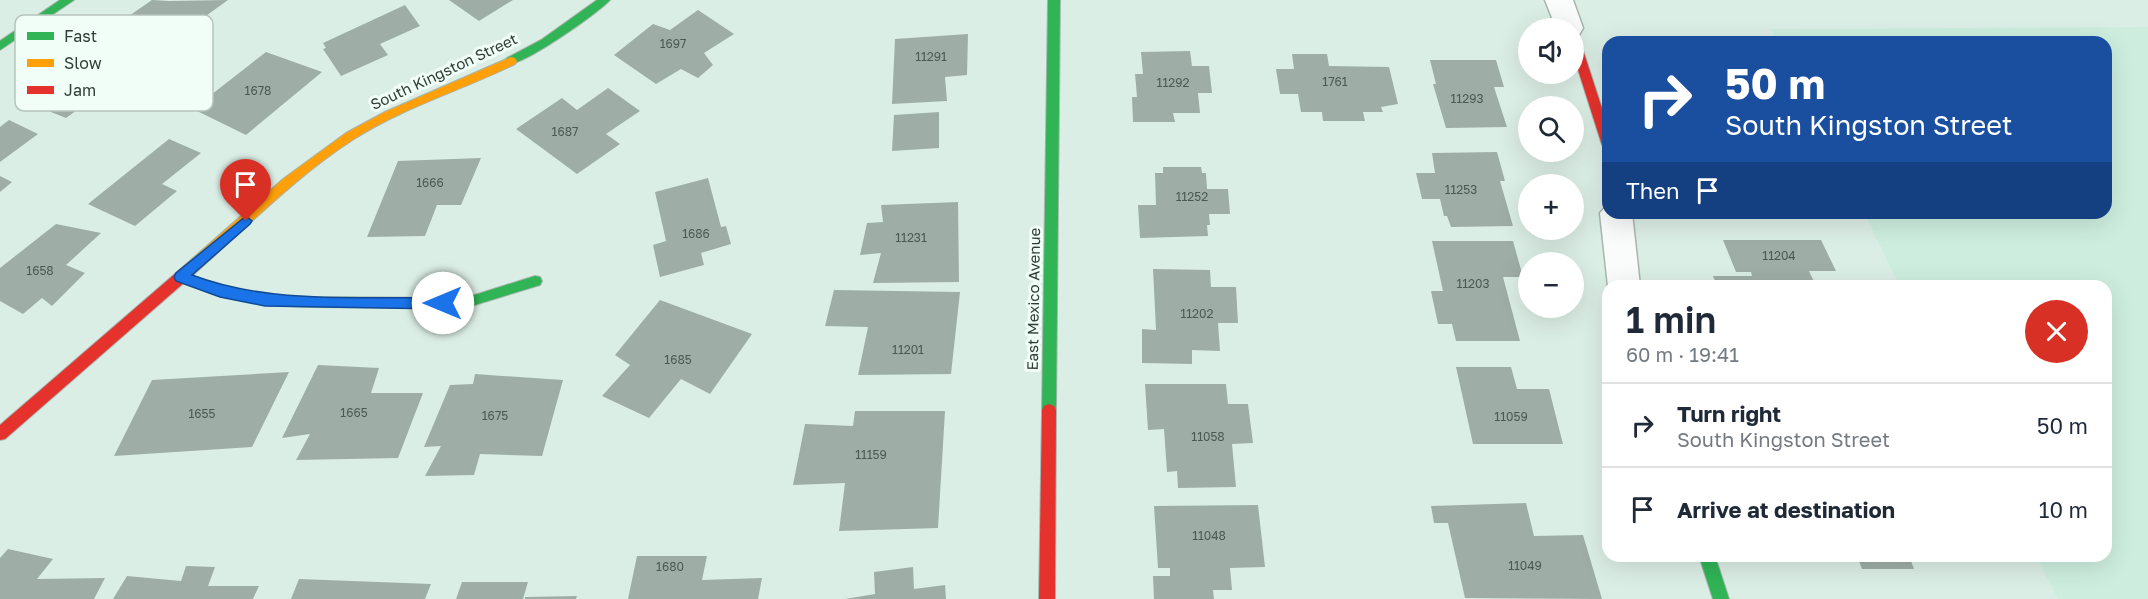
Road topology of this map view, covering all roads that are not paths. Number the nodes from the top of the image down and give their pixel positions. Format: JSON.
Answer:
{"nodes":[{"id":1,"x":68,"y":0,"type":"edge"},
{"id":2,"x":604,"y":0,"type":"edge"},
{"id":3,"x":1054,"y":0,"type":"edge"},
{"id":4,"x":1559,"y":0,"type":"edge"},
{"id":5,"x":46,"y":15,"type":"edge"},
{"id":6,"x":1565,"y":18,"type":"edge"},
{"id":7,"x":15,"y":36,"type":"edge"},
{"id":8,"x":0,"y":46,"type":"edge"},
{"id":9,"x":1584,"y":72,"type":"edge"},
{"id":10,"x":1602,"y":127,"type":"edge"},
{"id":11,"x":1617,"y":219,"type":"edge"},
{"id":12,"x":181,"y":277,"type":"junction"},
{"id":13,"x":535,"y":280,"type":"dead end"},
{"id":14,"x":1623,"y":280,"type":"edge"},
{"id":15,"x":0,"y":434,"type":"edge"},
{"id":16,"x":1709,"y":562,"type":"edge"},
{"id":17,"x":1047,"y":599,"type":"edge"},
{"id":18,"x":1721,"y":599,"type":"edge"}],
"edges":[{"from":1,"to":5,"type":"street"},
{"from":2,"to":12,"type":"street","name":"South Kingston Street"},
{"from":3,"to":17,"type":"street","name":"East Mexico Avenue"},
{"from":4,"to":6,"type":"street"},
{"from":7,"to":8,"type":"street"},
{"from":9,"to":10,"type":"street"},
{"from":11,"to":14,"type":"street"},
{"from":12,"to":13,"type":"street"},
{"from":12,"to":15,"type":"street","name":"South Kingston Street"},
{"from":16,"to":18,"type":"street"}]}
